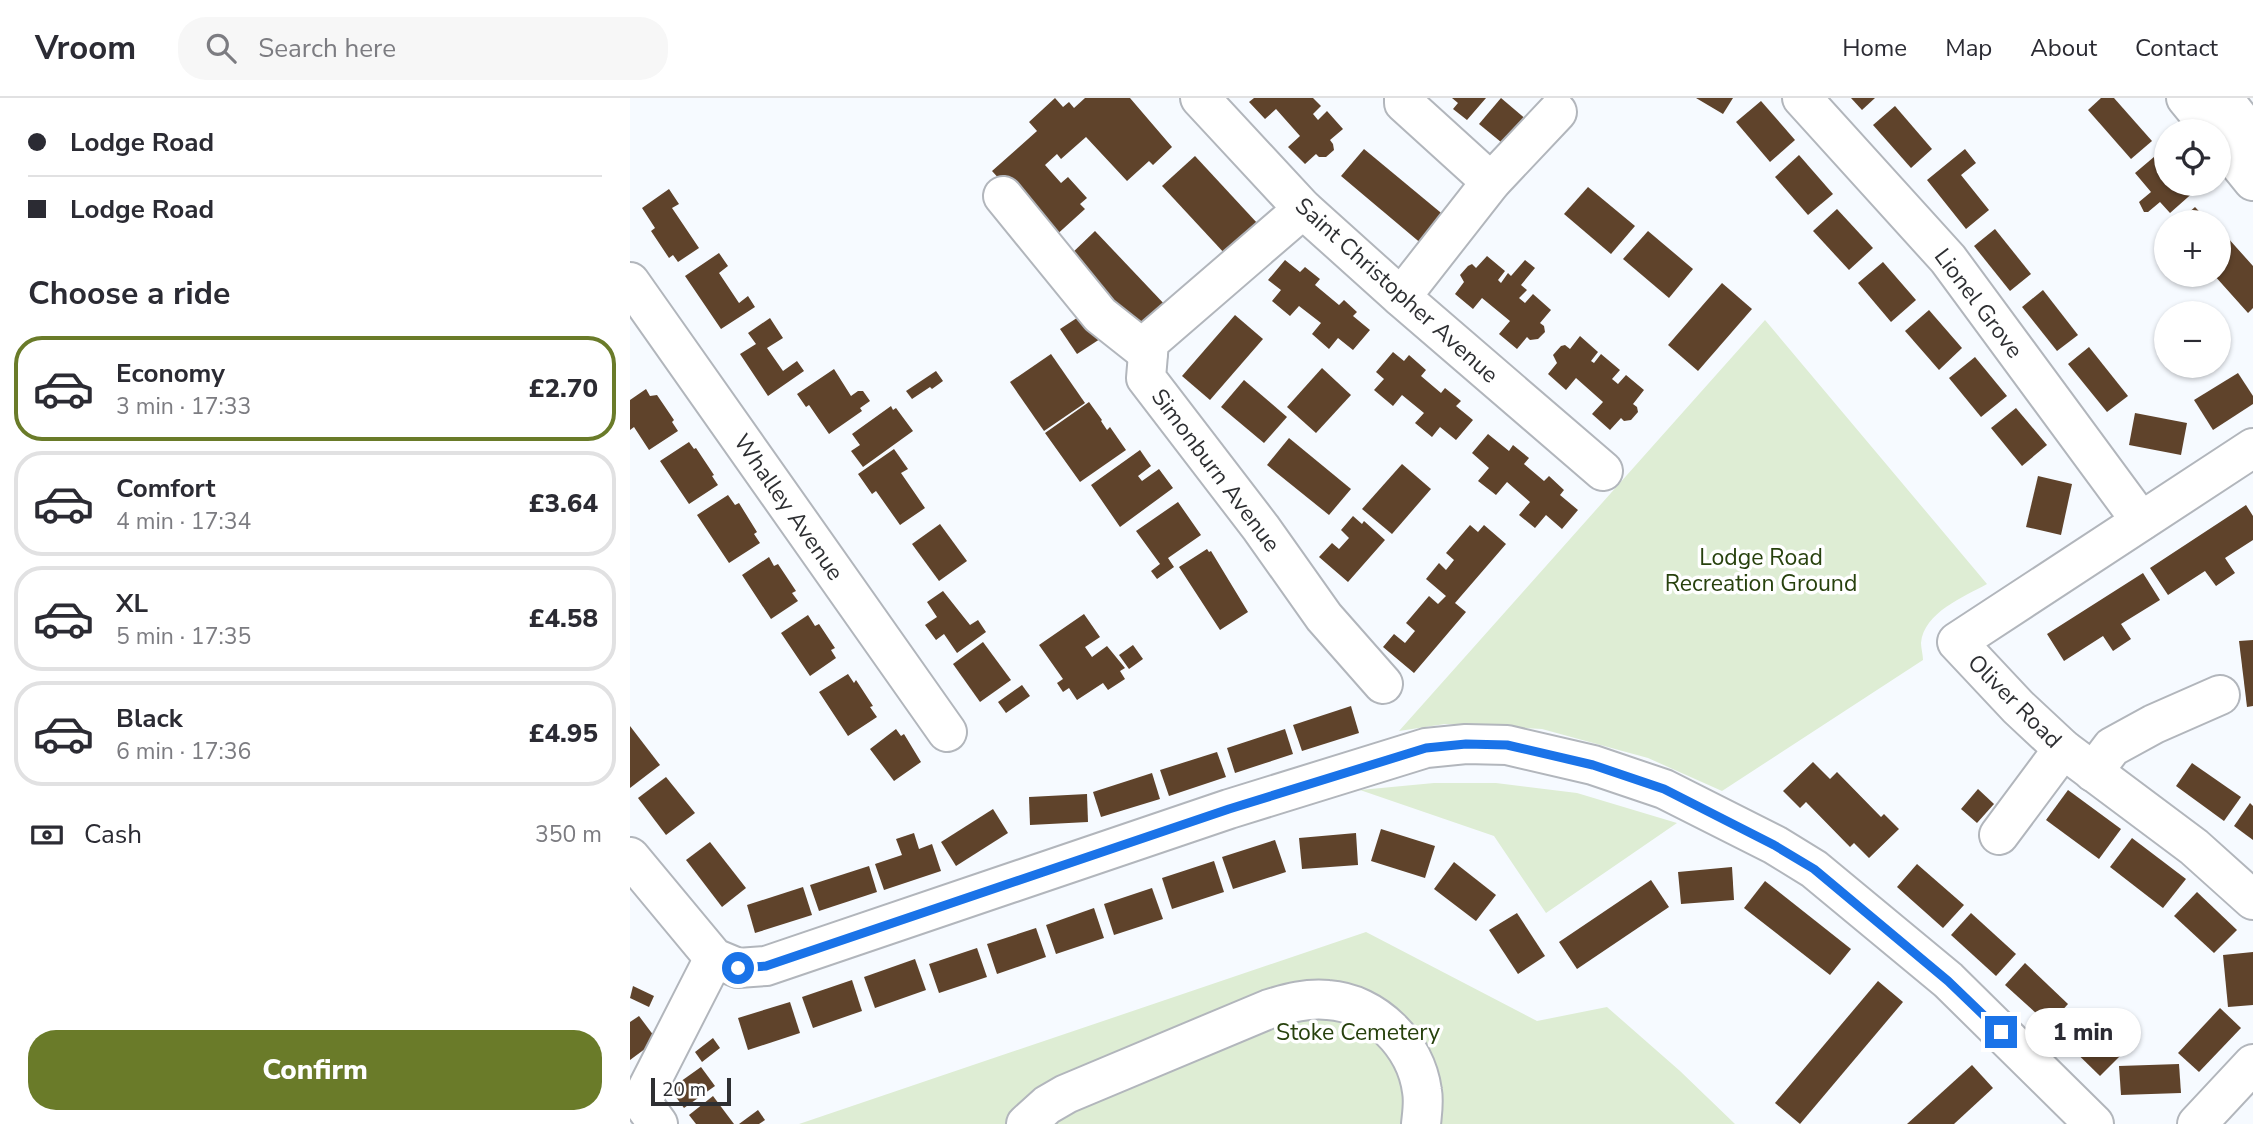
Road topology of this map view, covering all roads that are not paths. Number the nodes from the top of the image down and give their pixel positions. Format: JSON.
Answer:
{"nodes":[{"id":1,"x":1200,"y":98,"type":"edge"},
{"id":2,"x":1802,"y":98,"type":"edge"},
{"id":3,"x":2186,"y":98,"type":"edge"},
{"id":4,"x":2223,"y":98,"type":"edge"},
{"id":5,"x":1400,"y":100,"type":"edge"},
{"id":6,"x":1557,"y":112,"type":"dead end"},
{"id":7,"x":2203,"y":119,"type":"edge"},
{"id":8,"x":2253,"y":136,"type":"edge"},
{"id":9,"x":2231,"y":154,"type":"edge"},
{"id":10,"x":2253,"y":181,"type":"edge"},
{"id":11,"x":1491,"y":182,"type":"junction"},
{"id":12,"x":1003,"y":196,"type":"dead end"},
{"id":13,"x":1303,"y":209,"type":"junction"},
{"id":14,"x":630,"y":282,"type":"edge"},
{"id":15,"x":1401,"y":297,"type":"junction"},
{"id":16,"x":1148,"y":353,"type":"junction"},
{"id":17,"x":2253,"y":448,"type":"edge"},
{"id":18,"x":1604,"y":471,"type":"dead end"},
{"id":19,"x":2141,"y":522,"type":"junction"},
{"id":20,"x":1383,"y":684,"type":"dead end"},
{"id":21,"x":2220,"y":695,"type":"dead end"},
{"id":22,"x":947,"y":732,"type":"dead end"},
{"id":23,"x":2078,"y":760,"type":"junction"},
{"id":24,"x":1998,"y":835,"type":"dead end"},
{"id":25,"x":630,"y":857,"type":"edge"},
{"id":26,"x":2253,"y":900,"type":"edge"},
{"id":27,"x":714,"y":958,"type":"junction"},
{"id":28,"x":2253,"y":1064,"type":"edge"},
{"id":29,"x":643,"y":1111,"type":"edge"},
{"id":30,"x":1026,"y":1124,"type":"edge"},
{"id":31,"x":1421,"y":1124,"type":"edge"},
{"id":32,"x":2094,"y":1124,"type":"edge"},
{"id":33,"x":2197,"y":1124,"type":"edge"}],
"edges":[{"from":1,"to":13,"type":"street","name":"Saint Christopher Avenue"},
{"from":2,"to":19,"type":"street","name":"Lionel Grove"},
{"from":3,"to":7,"type":"street"},
{"from":4,"to":8,"type":"street"},
{"from":5,"to":11,"type":"street"},
{"from":6,"to":11,"type":"street"},
{"from":9,"to":10,"type":"street"},
{"from":11,"to":15,"type":"street"},
{"from":12,"to":16,"type":"street"},
{"from":13,"to":15,"type":"street","name":"Saint Christopher Avenue"},
{"from":13,"to":16,"type":"street"},
{"from":14,"to":22,"type":"street","name":"Whalley Avenue"},
{"from":15,"to":18,"type":"street","name":"Saint Christopher Avenue"},
{"from":16,"to":20,"type":"street","name":"Simonburn Avenue"},
{"from":17,"to":19,"type":"street","name":"Oliver Road"},
{"from":19,"to":23,"type":"street","name":"Oliver Road"},
{"from":21,"to":23,"type":"street"},
{"from":23,"to":24,"type":"street"},
{"from":23,"to":26,"type":"street","name":"Oliver Road"},
{"from":25,"to":27,"type":"street"},
{"from":27,"to":29,"type":"street"},
{"from":27,"to":32,"type":"street"},
{"from":28,"to":33,"type":"street"},
{"from":30,"to":31,"type":"street"}]}
